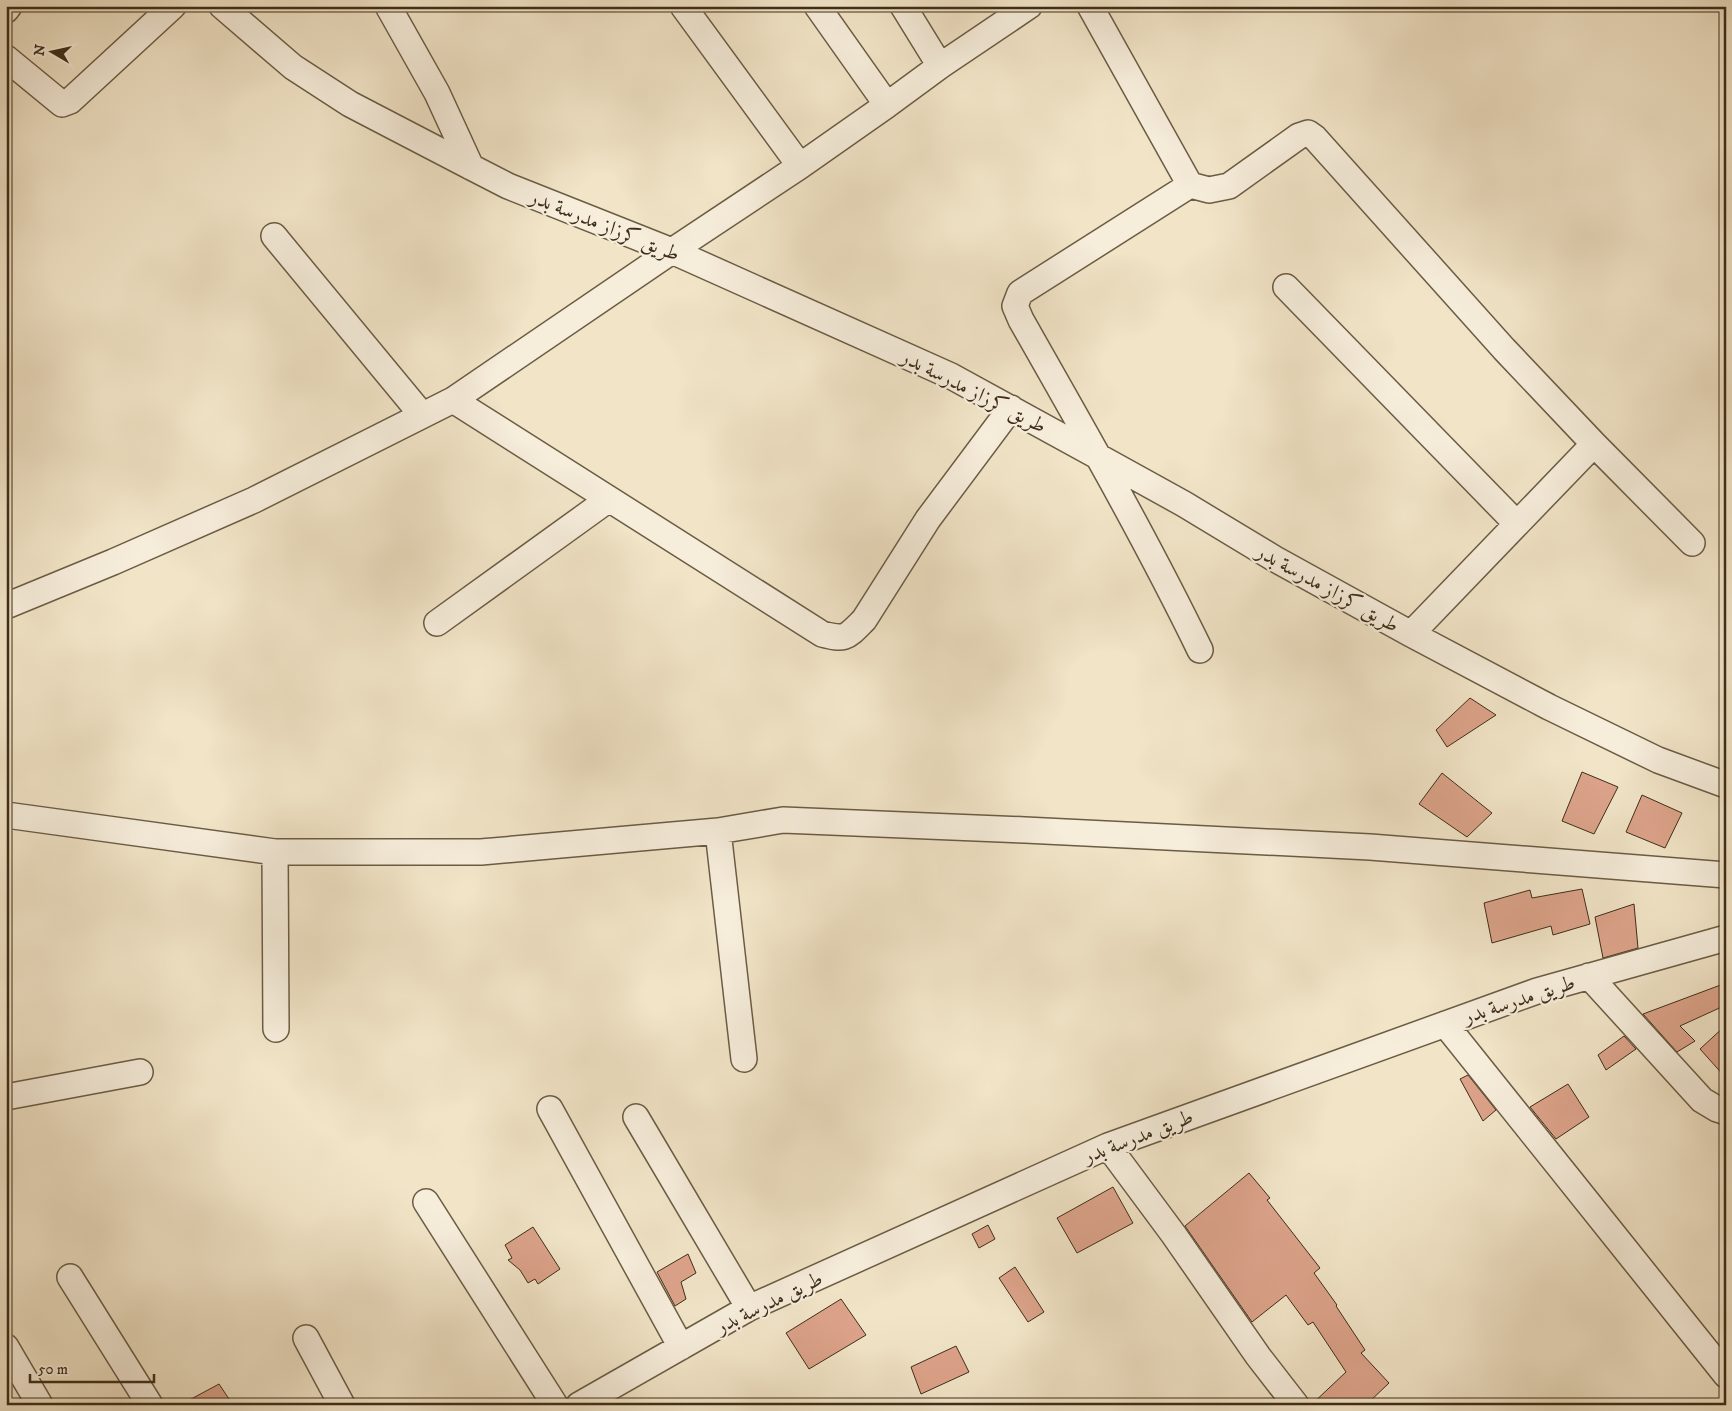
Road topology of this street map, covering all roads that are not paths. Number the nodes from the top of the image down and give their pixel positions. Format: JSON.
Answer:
{"nodes":[{"id":1,"x":9,"y":6,"type":"edge"},
{"id":2,"x":173,"y":6,"type":"edge"},
{"id":3,"x":222,"y":6,"type":"edge"},
{"id":4,"x":388,"y":6,"type":"edge"},
{"id":5,"x":683,"y":6,"type":"edge"},
{"id":6,"x":817,"y":6,"type":"edge"},
{"id":7,"x":904,"y":6,"type":"edge"},
{"id":8,"x":1029,"y":6,"type":"edge"},
{"id":9,"x":1090,"y":6,"type":"edge"},
{"id":10,"x":6,"y":10,"type":"edge"},
{"id":11,"x":6,"y":58,"type":"edge"},
{"id":12,"x":940,"y":66,"type":"junction"},
{"id":13,"x":887,"y":106,"type":"junction"},
{"id":14,"x":800,"y":166,"type":"junction"},
{"id":15,"x":471,"y":167,"type":"junction"},
{"id":16,"x":1190,"y":185,"type":"junction"},
{"id":17,"x":274,"y":236,"type":"dead end"},
{"id":18,"x":672,"y":251,"type":"junction"},
{"id":19,"x":1286,"y":287,"type":"dead end"},
{"id":20,"x":453,"y":400,"type":"junction"},
{"id":21,"x":1011,"y":408,"type":"junction"},
{"id":22,"x":422,"y":415,"type":"junction"},
{"id":23,"x":1594,"y":444,"type":"junction"},
{"id":24,"x":1099,"y":457,"type":"junction"},
{"id":25,"x":609,"y":500,"type":"junction"},
{"id":26,"x":1517,"y":524,"type":"junction"},
{"id":27,"x":1692,"y":543,"type":"dead end"},
{"id":28,"x":6,"y":606,"type":"edge"},
{"id":29,"x":437,"y":623,"type":"dead end"},
{"id":30,"x":1410,"y":634,"type":"junction"},
{"id":31,"x":1200,"y":650,"type":"dead end"},
{"id":32,"x":1726,"y":784,"type":"edge"},
{"id":33,"x":6,"y":815,"type":"edge"},
{"id":34,"x":718,"y":831,"type":"junction"},
{"id":35,"x":275,"y":852,"type":"junction"},
{"id":36,"x":1726,"y":875,"type":"edge"},
{"id":37,"x":1726,"y":938,"type":"edge"},
{"id":38,"x":1589,"y":976,"type":"junction"},
{"id":39,"x":1445,"y":1024,"type":"junction"},
{"id":40,"x":276,"y":1029,"type":"dead end"},
{"id":41,"x":744,"y":1059,"type":"dead end"},
{"id":42,"x":140,"y":1072,"type":"dead end"},
{"id":43,"x":6,"y":1097,"type":"edge"},
{"id":44,"x":550,"y":1110,"type":"dead end"},
{"id":45,"x":1726,"y":1112,"type":"edge"},
{"id":46,"x":636,"y":1117,"type":"dead end"},
{"id":47,"x":1108,"y":1146,"type":"junction"},
{"id":48,"x":426,"y":1202,"type":"dead end"},
{"id":49,"x":70,"y":1277,"type":"dead end"},
{"id":50,"x":749,"y":1308,"type":"junction"},
{"id":51,"x":306,"y":1338,"type":"dead end"},
{"id":52,"x":681,"y":1347,"type":"junction"},
{"id":53,"x":6,"y":1348,"type":"edge"},
{"id":54,"x":1726,"y":1375,"type":"edge"},
{"id":55,"x":40,"y":1405,"type":"edge"},
{"id":56,"x":150,"y":1405,"type":"edge"},
{"id":57,"x":342,"y":1405,"type":"edge"},
{"id":58,"x":555,"y":1405,"type":"edge"},
{"id":59,"x":579,"y":1405,"type":"edge"},
{"id":60,"x":1296,"y":1405,"type":"edge"}],
"edges":[{"from":1,"to":10,"type":"street"},
{"from":2,"to":11,"type":"street"},
{"from":3,"to":15,"type":"street","name":"طريق كرزاز مدرسة بدر"},
{"from":4,"to":15,"type":"street"},
{"from":5,"to":14,"type":"street"},
{"from":6,"to":13,"type":"street"},
{"from":7,"to":12,"type":"street"},
{"from":8,"to":12,"type":"street"},
{"from":9,"to":16,"type":"street"},
{"from":12,"to":13,"type":"street"},
{"from":13,"to":14,"type":"street"},
{"from":14,"to":18,"type":"street"},
{"from":15,"to":18,"type":"street","name":"طريق كرزاز مدرسة بدر"},
{"from":16,"to":23,"type":"street"},
{"from":16,"to":24,"type":"street"},
{"from":17,"to":22,"type":"street"},
{"from":18,"to":20,"type":"street"},
{"from":18,"to":21,"type":"street","name":"طريق كرزاز مدرسة بدر"},
{"from":19,"to":26,"type":"street"},
{"from":20,"to":22,"type":"street"},
{"from":20,"to":25,"type":"street"},
{"from":21,"to":24,"type":"street","name":"طريق كرزاز مدرسة بدر"},
{"from":21,"to":25,"type":"street"},
{"from":22,"to":28,"type":"street"},
{"from":23,"to":26,"type":"street"},
{"from":23,"to":27,"type":"street"},
{"from":24,"to":30,"type":"street","name":"طريق كرزاز مدرسة بدر"},
{"from":24,"to":31,"type":"street"},
{"from":25,"to":29,"type":"street"},
{"from":26,"to":30,"type":"street"},
{"from":30,"to":32,"type":"street","name":"طريق كرزاز مدرسة بدر"},
{"from":33,"to":35,"type":"street"},
{"from":34,"to":35,"type":"street"},
{"from":34,"to":36,"type":"street"},
{"from":34,"to":41,"type":"street"},
{"from":35,"to":40,"type":"street"},
{"from":37,"to":38,"type":"street","name":"طريق مدرسة بدر"},
{"from":38,"to":39,"type":"street","name":"طريق مدرسة بدر"},
{"from":38,"to":45,"type":"street"},
{"from":39,"to":47,"type":"street","name":"طريق مدرسة بدر"},
{"from":39,"to":54,"type":"street"},
{"from":42,"to":43,"type":"street"},
{"from":44,"to":52,"type":"street"},
{"from":46,"to":50,"type":"street"},
{"from":47,"to":50,"type":"street","name":"طريق مدرسة بدر"},
{"from":47,"to":60,"type":"street"},
{"from":48,"to":58,"type":"street"},
{"from":49,"to":56,"type":"street"},
{"from":50,"to":52,"type":"street","name":"طريق مدرسة بدر"},
{"from":51,"to":57,"type":"street"},
{"from":52,"to":59,"type":"street","name":"طريق مدرسة بدر"},
{"from":53,"to":55,"type":"street"}]}
